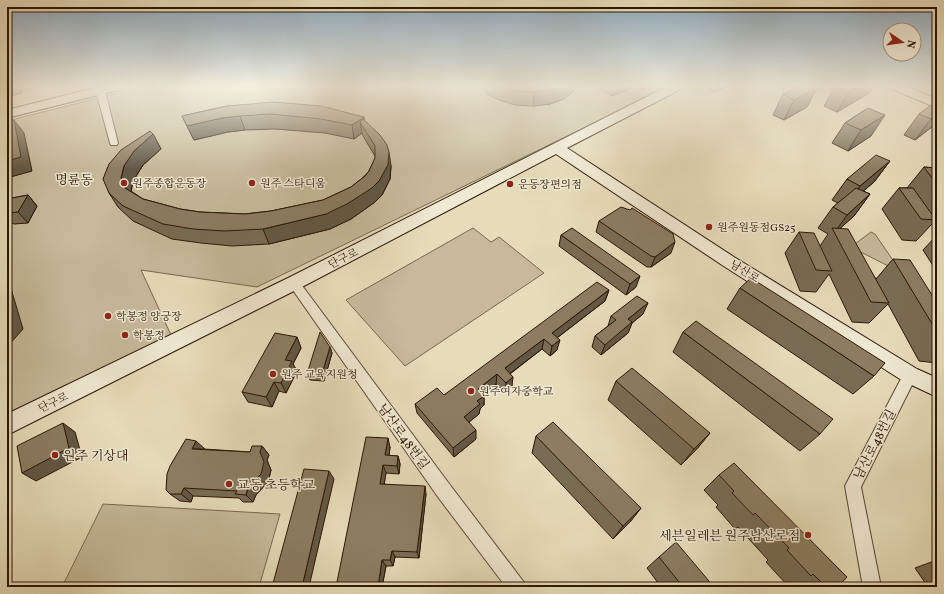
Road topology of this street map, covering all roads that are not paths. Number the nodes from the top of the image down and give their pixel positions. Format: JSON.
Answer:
{"nodes":[{"id":1,"x":106,"y":114,"type":"edge"},
{"id":2,"x":623,"y":114,"type":"edge"},
{"id":3,"x":114,"y":143,"type":"dead end"},
{"id":4,"x":557,"y":148,"type":"junction"},
{"id":5,"x":294,"y":283,"type":"junction"},
{"id":6,"x":910,"y":375,"type":"junction"},
{"id":7,"x":937,"y":388,"type":"edge"},
{"id":8,"x":7,"y":425,"type":"edge"},
{"id":9,"x":517,"y":587,"type":"edge"},
{"id":10,"x":872,"y":587,"type":"edge"}],
"edges":[{"from":1,"to":3,"type":"street"},
{"from":2,"to":4,"type":"street","name":"단구로"},
{"from":4,"to":5,"type":"street","name":"단구로"},
{"from":4,"to":6,"type":"street","name":"남산로"},
{"from":5,"to":8,"type":"street","name":"단구로"},
{"from":5,"to":9,"type":"street","name":"남산로48번길"},
{"from":6,"to":7,"type":"street","name":"남산로"},
{"from":6,"to":10,"type":"street","name":"남산로48번길"}]}
